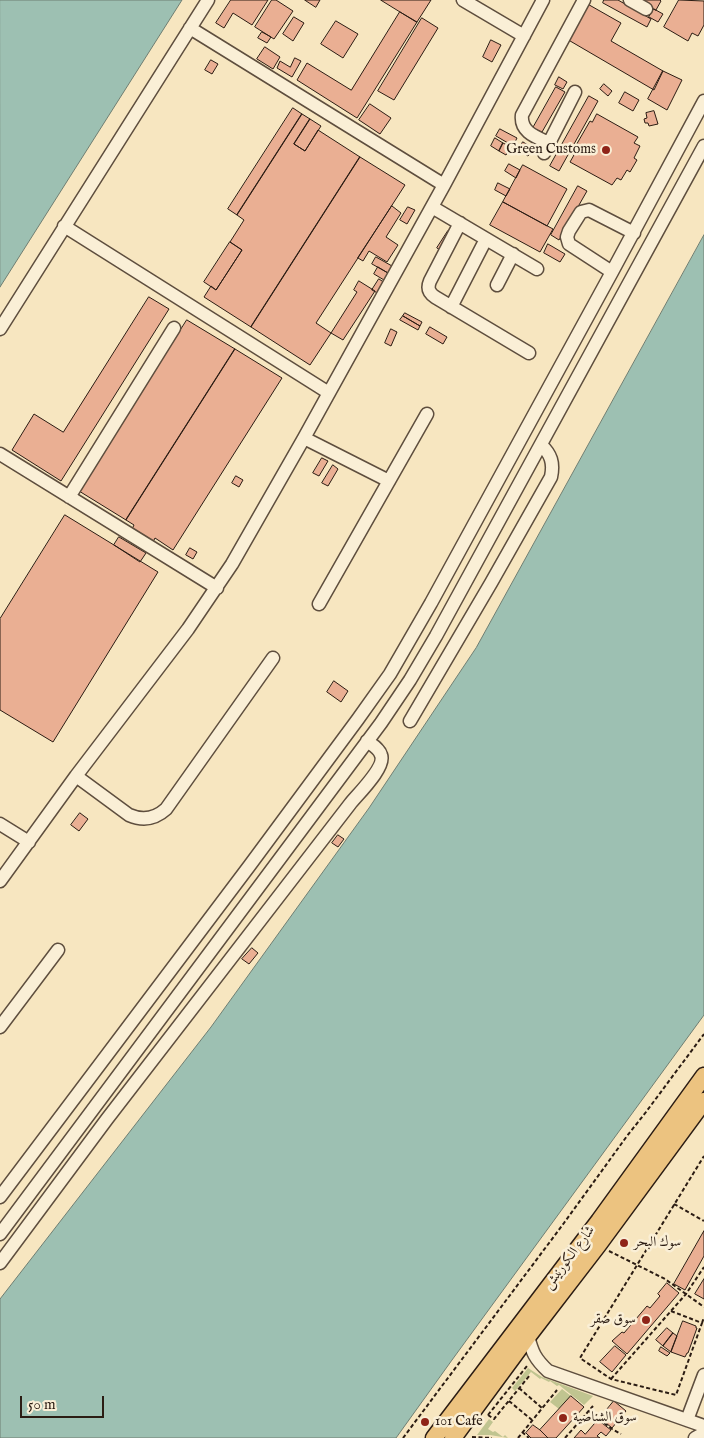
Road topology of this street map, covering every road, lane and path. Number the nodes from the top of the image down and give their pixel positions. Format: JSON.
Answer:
{"nodes":[{"id":1,"x":208,"y":0,"type":"edge"},
{"id":2,"x":463,"y":0,"type":"edge"},
{"id":3,"x":543,"y":0,"type":"edge"},
{"id":4,"x":584,"y":0,"type":"edge"},
{"id":5,"x":630,"y":0,"type":"edge"},
{"id":6,"x":646,"y":9,"type":"dead end"},
{"id":7,"x":190,"y":28,"type":"junction"},
{"id":8,"x":524,"y":36,"type":"junction"},
{"id":9,"x":575,"y":92,"type":"dead end"},
{"id":10,"x":704,"y":101,"type":"edge"},
{"id":11,"x":704,"y":146,"type":"edge"},
{"id":12,"x":444,"y":185,"type":"junction"},
{"id":13,"x":432,"y":206,"type":"junction"},
{"id":14,"x":460,"y":223,"type":"junction"},
{"id":15,"x":64,"y":226,"type":"junction"},
{"id":16,"x":634,"y":233,"type":"junction"},
{"id":17,"x":486,"y":239,"type":"junction"},
{"id":18,"x":513,"y":254,"type":"junction"},
{"id":19,"x":537,"y":269,"type":"dead end"},
{"id":20,"x":612,"y":272,"type":"junction"},
{"id":21,"x":497,"y":284,"type":"dead end"},
{"id":22,"x":451,"y":307,"type":"junction"},
{"id":23,"x":174,"y":328,"type":"dead end"},
{"id":24,"x":0,"y":329,"type":"edge"},
{"id":25,"x":529,"y":353,"type":"dead end"},
{"id":26,"x":329,"y":394,"type":"junction"},
{"id":27,"x":427,"y":414,"type":"dead end"},
{"id":28,"x":304,"y":438,"type":"junction"},
{"id":29,"x":541,"y":445,"type":"junction"},
{"id":30,"x":0,"y":454,"type":"edge"},
{"id":31,"x":389,"y":481,"type":"junction"},
{"id":32,"x":69,"y":496,"type":"junction"},
{"id":33,"x":509,"y":503,"type":"junction"},
{"id":34,"x":530,"y":513,"type":"junction"},
{"id":35,"x":217,"y":588,"type":"junction"},
{"id":36,"x":319,"y":604,"type":"dead end"},
{"id":37,"x":273,"y":658,"type":"dead end"},
{"id":38,"x":410,"y":721,"type":"dead end"},
{"id":39,"x":367,"y":741,"type":"junction"},
{"id":40,"x":76,"y":776,"type":"junction"},
{"id":41,"x":331,"y":790,"type":"junction"},
{"id":42,"x":350,"y":804,"type":"junction"},
{"id":43,"x":0,"y":824,"type":"edge"},
{"id":44,"x":29,"y":842,"type":"junction"},
{"id":45,"x":0,"y":881,"type":"edge"},
{"id":46,"x":58,"y":950,"type":"dead end"},
{"id":47,"x":0,"y":1027,"type":"edge"},
{"id":48,"x":704,"y":1034,"type":"edge"},
{"id":49,"x":704,"y":1076,"type":"edge"},
{"id":50,"x":704,"y":1101,"type":"edge"},
{"id":51,"x":94,"y":1108,"type":"junction"},
{"id":52,"x":107,"y":1119,"type":"junction"},
{"id":53,"x":58,"y":1156,"type":"junction"},
{"id":54,"x":704,"y":1156,"type":"edge"},
{"id":55,"x":72,"y":1166,"type":"junction"},
{"id":56,"x":11,"y":1182,"type":"junction"},
{"id":57,"x":0,"y":1197,"type":"edge"},
{"id":58,"x":674,"y":1204,"type":"junction"},
{"id":59,"x":704,"y":1221,"type":"edge"},
{"id":60,"x":0,"y":1223,"type":"edge"},
{"id":61,"x":0,"y":1234,"type":"edge"},
{"id":62,"x":598,"y":1246,"type":"junction"},
{"id":63,"x":0,"y":1263,"type":"edge"},
{"id":64,"x":636,"y":1265,"type":"junction"},
{"id":65,"x":704,"y":1267,"type":"edge"},
{"id":66,"x":686,"y":1294,"type":"junction"},
{"id":67,"x":704,"y":1307,"type":"edge"},
{"id":68,"x":671,"y":1311,"type":"junction"},
{"id":69,"x":704,"y":1317,"type":"edge"},
{"id":70,"x":702,"y":1323,"type":"junction"},
{"id":71,"x":528,"y":1336,"type":"junction"},
{"id":72,"x":530,"y":1367,"type":"dead end"},
{"id":73,"x":530,"y":1375,"type":"dead end"},
{"id":74,"x":704,"y":1375,"type":"edge"},
{"id":75,"x":611,"y":1378,"type":"junction"},
{"id":76,"x":519,"y":1388,"type":"junction"},
{"id":77,"x":557,"y":1390,"type":"dead end"},
{"id":78,"x":508,"y":1401,"type":"junction"},
{"id":79,"x":593,"y":1406,"type":"dead end"},
{"id":80,"x":542,"y":1408,"type":"junction"},
{"id":81,"x":589,"y":1411,"type":"junction"},
{"id":82,"x":532,"y":1420,"type":"junction"},
{"id":83,"x":687,"y":1420,"type":"junction"},
{"id":84,"x":704,"y":1426,"type":"edge"},
{"id":85,"x":522,"y":1432,"type":"junction"},
{"id":86,"x":704,"y":1433,"type":"edge"},
{"id":87,"x":621,"y":1434,"type":"dead end"},
{"id":88,"x":472,"y":1436,"type":"dead end"},
{"id":89,"x":403,"y":1438,"type":"edge"},
{"id":90,"x":434,"y":1438,"type":"edge"},
{"id":91,"x":453,"y":1438,"type":"edge"},
{"id":92,"x":492,"y":1438,"type":"edge"},
{"id":93,"x":518,"y":1438,"type":"edge"},
{"id":94,"x":528,"y":1438,"type":"edge"},
{"id":95,"x":565,"y":1438,"type":"edge"},
{"id":96,"x":695,"y":1438,"type":"edge"}],
"edges":[{"from":1,"to":7,"type":"street"},
{"from":2,"to":8,"type":"street"},
{"from":3,"to":8,"type":"street"},
{"from":4,"to":9,"type":"street"},
{"from":5,"to":6,"type":"street"},
{"from":7,"to":12,"type":"street"},
{"from":7,"to":15,"type":"street"},
{"from":8,"to":12,"type":"street"},
{"from":10,"to":16,"type":"street"},
{"from":11,"to":29,"type":"street"},
{"from":12,"to":13,"type":"street"},
{"from":13,"to":14,"type":"street"},
{"from":13,"to":26,"type":"street"},
{"from":14,"to":17,"type":"street"},
{"from":14,"to":22,"type":"street"},
{"from":15,"to":24,"type":"street"},
{"from":15,"to":26,"type":"street"},
{"from":16,"to":20,"type":"street"},
{"from":16,"to":20,"type":"street"},
{"from":17,"to":18,"type":"street"},
{"from":17,"to":22,"type":"street"},
{"from":18,"to":19,"type":"street"},
{"from":18,"to":21,"type":"street"},
{"from":20,"to":56,"type":"street"},
{"from":22,"to":25,"type":"street"},
{"from":23,"to":32,"type":"street"},
{"from":26,"to":28,"type":"street"},
{"from":27,"to":31,"type":"street"},
{"from":28,"to":31,"type":"street"},
{"from":28,"to":35,"type":"street"},
{"from":29,"to":33,"type":"street"},
{"from":29,"to":34,"type":"street"},
{"from":30,"to":32,"type":"street"},
{"from":31,"to":36,"type":"street"},
{"from":32,"to":35,"type":"street"},
{"from":33,"to":34,"type":"street"},
{"from":33,"to":39,"type":"street"},
{"from":34,"to":38,"type":"street"},
{"from":35,"to":40,"type":"street"},
{"from":37,"to":40,"type":"street"},
{"from":39,"to":41,"type":"street"},
{"from":39,"to":42,"type":"street"},
{"from":40,"to":44,"type":"street"},
{"from":41,"to":42,"type":"street"},
{"from":41,"to":51,"type":"street"},
{"from":42,"to":52,"type":"street"},
{"from":43,"to":44,"type":"street"},
{"from":44,"to":45,"type":"street"},
{"from":46,"to":47,"type":"street"},
{"from":48,"to":89,"type":"path"},
{"from":49,"to":90,"type":"main road","name":"شارع الكورنيش"},
{"from":50,"to":62,"type":"main road","name":"شارع الكورنيش"},
{"from":51,"to":52,"type":"street"},
{"from":51,"to":53,"type":"street"},
{"from":52,"to":55,"type":"street"},
{"from":53,"to":55,"type":"street"},
{"from":53,"to":61,"type":"street"},
{"from":54,"to":58,"type":"path"},
{"from":55,"to":63,"type":"street"},
{"from":56,"to":57,"type":"street"},
{"from":56,"to":60,"type":"street"},
{"from":58,"to":59,"type":"path"},
{"from":58,"to":64,"type":"path"},
{"from":62,"to":64,"type":"path"},
{"from":62,"to":71,"type":"main road","name":"شارع الكورنيش"},
{"from":64,"to":66,"type":"path"},
{"from":64,"to":75,"type":"path"},
{"from":65,"to":66,"type":"path"},
{"from":66,"to":67,"type":"path"},
{"from":66,"to":68,"type":"path"},
{"from":68,"to":70,"type":"path"},
{"from":68,"to":75,"type":"path"},
{"from":69,"to":70,"type":"path"},
{"from":70,"to":75,"type":"path"},
{"from":71,"to":83,"type":"street"},
{"from":71,"to":91,"type":"main road","name":"شارع الكورنيش"},
{"from":72,"to":78,"type":"path"},
{"from":73,"to":76,"type":"path"},
{"from":74,"to":83,"type":"street"},
{"from":76,"to":78,"type":"path"},
{"from":76,"to":80,"type":"path"},
{"from":77,"to":80,"type":"path"},
{"from":78,"to":82,"type":"path"},
{"from":79,"to":81,"type":"path"},
{"from":80,"to":82,"type":"path"},
{"from":81,"to":87,"type":"path"},
{"from":81,"to":95,"type":"path"},
{"from":82,"to":85,"type":"path"},
{"from":83,"to":84,"type":"street"},
{"from":85,"to":93,"type":"path"},
{"from":85,"to":94,"type":"path"},
{"from":86,"to":96,"type":"street"},
{"from":88,"to":92,"type":"path"}]}
